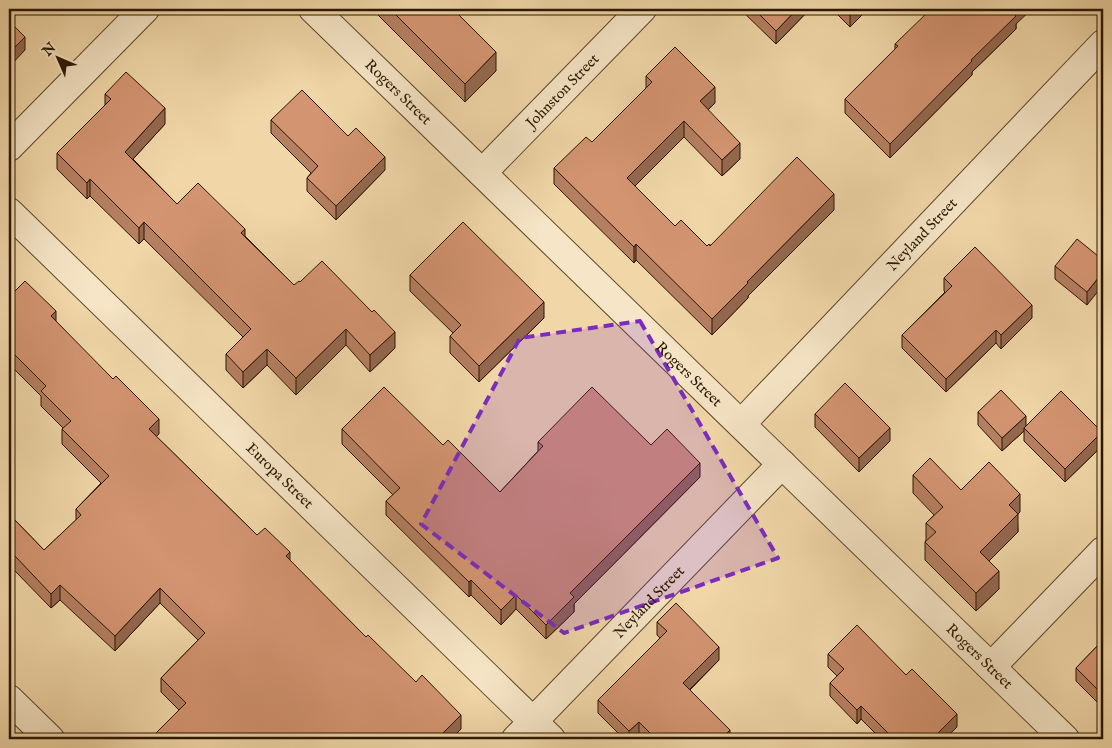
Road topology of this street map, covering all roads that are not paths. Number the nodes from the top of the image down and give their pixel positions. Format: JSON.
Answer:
{"nodes":[{"id":1,"x":145,"y":9,"type":"edge"},
{"id":2,"x":313,"y":9,"type":"edge"},
{"id":3,"x":642,"y":9,"type":"edge"},
{"id":4,"x":1103,"y":44,"type":"edge"},
{"id":5,"x":9,"y":147,"type":"edge"},
{"id":6,"x":482,"y":173,"type":"junction"},
{"id":7,"x":9,"y":212,"type":"edge"},
{"id":8,"x":741,"y":424,"type":"junction"},
{"id":9,"x":782,"y":464,"type":"junction"},
{"id":10,"x":1103,"y":551,"type":"edge"},
{"id":11,"x":991,"y":667,"type":"junction"},
{"id":12,"x":9,"y":699,"type":"edge"},
{"id":13,"x":533,"y":733,"type":"edge"},
{"id":14,"x":50,"y":739,"type":"edge"},
{"id":15,"x":1065,"y":739,"type":"edge"}],
"edges":[{"from":1,"to":5,"type":"street"},
{"from":2,"to":6,"type":"street","name":"Rogers Street"},
{"from":3,"to":6,"type":"street","name":"Johnston Street"},
{"from":4,"to":8,"type":"street","name":"Neyland Street"},
{"from":6,"to":8,"type":"street","name":"Rogers Street"},
{"from":7,"to":13,"type":"street","name":"Europa Street"},
{"from":8,"to":9,"type":"street","name":"Rogers Street"},
{"from":9,"to":11,"type":"street","name":"Rogers Street"},
{"from":9,"to":13,"type":"street","name":"Neyland Street"},
{"from":10,"to":11,"type":"street"},
{"from":11,"to":15,"type":"street","name":"Rogers Street"},
{"from":12,"to":14,"type":"street"}]}
